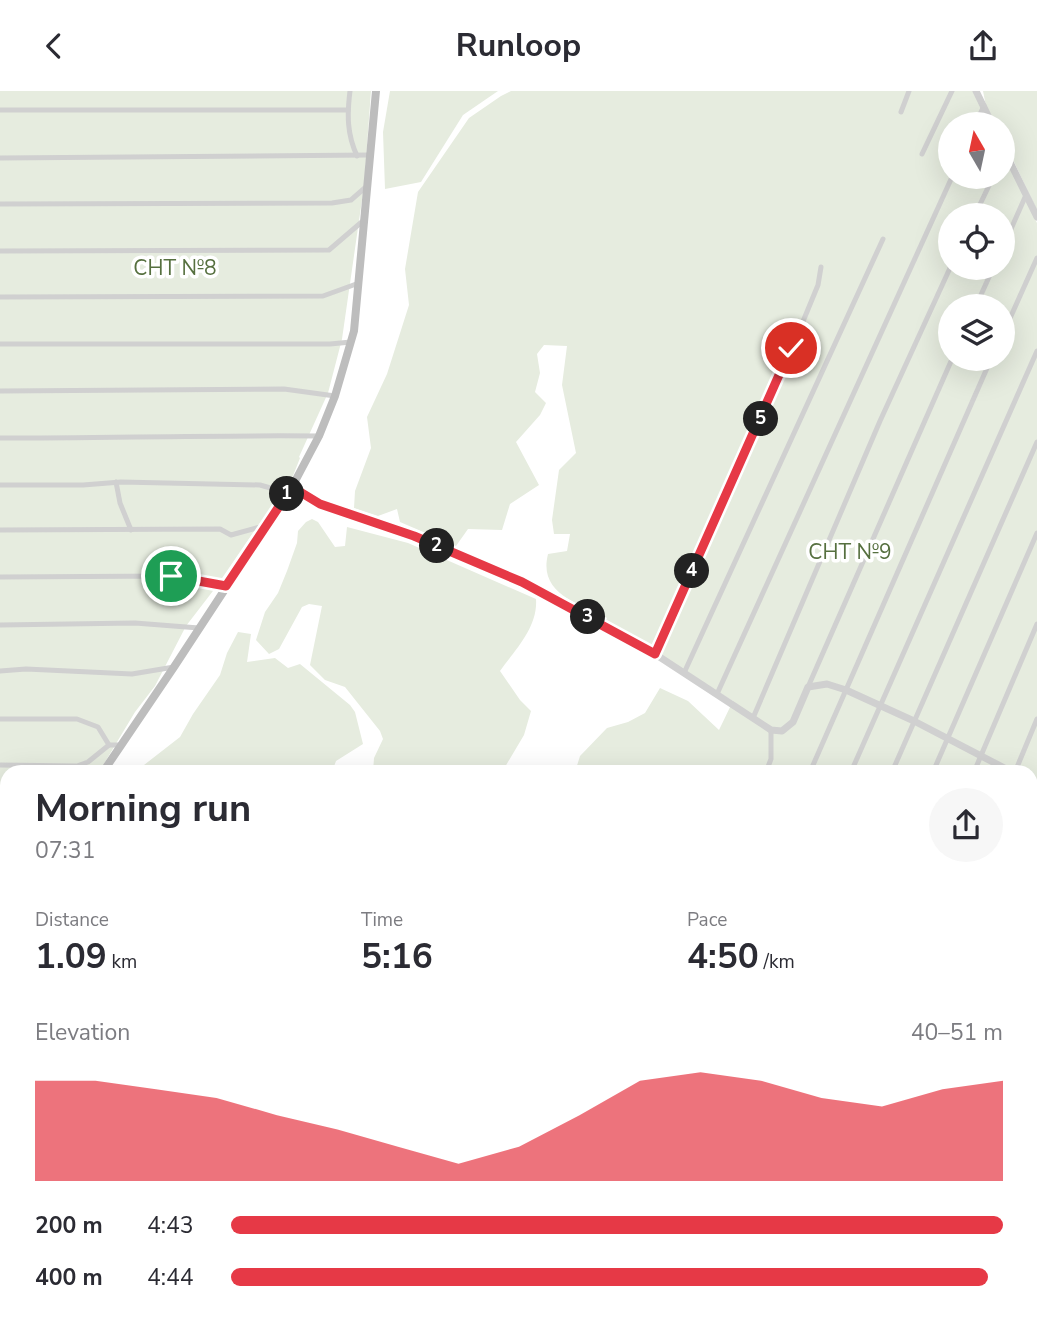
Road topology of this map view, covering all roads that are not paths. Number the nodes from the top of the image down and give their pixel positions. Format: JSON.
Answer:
{"nodes":[{"id":1,"x":350,"y":91,"type":"edge"},
{"id":2,"x":376,"y":91,"type":"edge"},
{"id":3,"x":909,"y":91,"type":"edge"},
{"id":4,"x":952,"y":91,"type":"edge"},
{"id":5,"x":976,"y":91,"type":"edge"},
{"id":6,"x":984,"y":106,"type":"junction"},
{"id":7,"x":0,"y":110,"type":"edge"},
{"id":8,"x":348,"y":110,"type":"junction"},
{"id":9,"x":901,"y":111,"type":"dead end"},
{"id":10,"x":981,"y":112,"type":"edge"},
{"id":11,"x":987,"y":112,"type":"edge"},
{"id":12,"x":922,"y":154,"type":"dead end"},
{"id":13,"x":370,"y":155,"type":"junction"},
{"id":14,"x":357,"y":156,"type":"junction"},
{"id":15,"x":0,"y":158,"type":"edge"},
{"id":16,"x":1015,"y":174,"type":"edge"},
{"id":17,"x":368,"y":186,"type":"junction"},
{"id":18,"x":947,"y":189,"type":"edge"},
{"id":19,"x":1026,"y":195,"type":"junction"},
{"id":20,"x":0,"y":204,"type":"edge"},
{"id":21,"x":1037,"y":217,"type":"edge"},
{"id":22,"x":365,"y":219,"type":"junction"},
{"id":23,"x":1015,"y":220,"type":"edge"},
{"id":24,"x":883,"y":239,"type":"dead end"},
{"id":25,"x":0,"y":251,"type":"edge"},
{"id":26,"x":1037,"y":258,"type":"edge"},
{"id":27,"x":821,"y":267,"type":"dead end"},
{"id":28,"x":945,"y":280,"type":"edge"},
{"id":29,"x":359,"y":283,"type":"junction"},
{"id":30,"x":0,"y":297,"type":"edge"},
{"id":31,"x":1015,"y":307,"type":"edge"},
{"id":32,"x":351,"y":342,"type":"junction"},
{"id":33,"x":0,"y":344,"type":"edge"},
{"id":34,"x":1037,"y":351,"type":"edge"},
{"id":35,"x":947,"y":371,"type":"edge"},
{"id":36,"x":986,"y":371,"type":"edge"},
{"id":37,"x":0,"y":391,"type":"edge"},
{"id":38,"x":335,"y":396,"type":"junction"},
{"id":39,"x":319,"y":436,"type":"junction"},
{"id":40,"x":0,"y":437,"type":"edge"},
{"id":41,"x":1037,"y":442,"type":"edge"},
{"id":42,"x":116,"y":482,"type":"junction"},
{"id":43,"x":0,"y":485,"type":"edge"},
{"id":44,"x":290,"y":490,"type":"junction"},
{"id":45,"x":266,"y":528,"type":"junction"},
{"id":46,"x":0,"y":530,"type":"edge"},
{"id":47,"x":131,"y":530,"type":"junction"},
{"id":48,"x":1037,"y":533,"type":"edge"},
{"id":49,"x":0,"y":577,"type":"edge"},
{"id":50,"x":226,"y":586,"type":"junction"},
{"id":51,"x":1037,"y":624,"type":"edge"},
{"id":52,"x":0,"y":625,"type":"edge"},
{"id":53,"x":199,"y":628,"type":"junction"},
{"id":54,"x":655,"y":654,"type":"junction"},
{"id":55,"x":174,"y":667,"type":"junction"},
{"id":56,"x":0,"y":671,"type":"edge"},
{"id":57,"x":684,"y":673,"type":"junction"},
{"id":58,"x":808,"y":687,"type":"junction"},
{"id":59,"x":846,"y":690,"type":"junction"},
{"id":60,"x":717,"y":694,"type":"junction"},
{"id":61,"x":880,"y":705,"type":"junction"},
{"id":62,"x":753,"y":718,"type":"junction"},
{"id":63,"x":0,"y":719,"type":"edge"},
{"id":64,"x":1037,"y":719,"type":"edge"},
{"id":65,"x":914,"y":721,"type":"junction"},
{"id":66,"x":771,"y":730,"type":"junction"},
{"id":67,"x":947,"y":739,"type":"junction"},
{"id":68,"x":109,"y":745,"type":"junction"},
{"id":69,"x":120,"y":745,"type":"junction"},
{"id":70,"x":981,"y":757,"type":"junction"},
{"id":71,"x":83,"y":765,"type":"edge"},
{"id":72,"x":107,"y":765,"type":"edge"},
{"id":73,"x":769,"y":765,"type":"edge"},
{"id":74,"x":813,"y":765,"type":"edge"},
{"id":75,"x":854,"y":765,"type":"edge"},
{"id":76,"x":895,"y":765,"type":"edge"},
{"id":77,"x":936,"y":765,"type":"edge"},
{"id":78,"x":977,"y":765,"type":"edge"},
{"id":79,"x":998,"y":765,"type":"edge"},
{"id":80,"x":1016,"y":765,"type":"edge"}],
"edges":[{"from":1,"to":8,"type":"street"},
{"from":2,"to":13,"type":"main road"},
{"from":3,"to":9,"type":"street"},
{"from":4,"to":12,"type":"street"},
{"from":5,"to":6,"type":"street"},
{"from":6,"to":10,"type":"street"},
{"from":6,"to":11,"type":"street"},
{"from":7,"to":8,"type":"street"},
{"from":8,"to":14,"type":"street"},
{"from":13,"to":14,"type":"street"},
{"from":13,"to":17,"type":"main road"},
{"from":14,"to":15,"type":"street"},
{"from":16,"to":19,"type":"street"},
{"from":17,"to":20,"type":"street"},
{"from":17,"to":22,"type":"main road"},
{"from":18,"to":60,"type":"street"},
{"from":19,"to":21,"type":"street"},
{"from":19,"to":23,"type":"street"},
{"from":22,"to":25,"type":"street"},
{"from":22,"to":29,"type":"main road"},
{"from":24,"to":57,"type":"street"},
{"from":26,"to":31,"type":"street"},
{"from":27,"to":54,"type":"street"},
{"from":28,"to":62,"type":"street"},
{"from":29,"to":30,"type":"street"},
{"from":29,"to":32,"type":"main road"},
{"from":32,"to":33,"type":"street"},
{"from":32,"to":38,"type":"main road"},
{"from":34,"to":61,"type":"street"},
{"from":35,"to":58,"type":"street"},
{"from":36,"to":59,"type":"street"},
{"from":37,"to":38,"type":"street"},
{"from":38,"to":39,"type":"main road"},
{"from":39,"to":40,"type":"street"},
{"from":39,"to":44,"type":"main road"},
{"from":41,"to":65,"type":"street"},
{"from":42,"to":43,"type":"street"},
{"from":42,"to":44,"type":"street"},
{"from":42,"to":47,"type":"street"},
{"from":44,"to":45,"type":"main road"},
{"from":44,"to":54,"type":"street"},
{"from":45,"to":47,"type":"street"},
{"from":45,"to":50,"type":"main road"},
{"from":46,"to":47,"type":"street"},
{"from":48,"to":67,"type":"street"},
{"from":49,"to":50,"type":"street"},
{"from":50,"to":53,"type":"main road"},
{"from":51,"to":70,"type":"street"},
{"from":52,"to":53,"type":"street"},
{"from":53,"to":55,"type":"main road"},
{"from":54,"to":57,"type":"street"},
{"from":55,"to":56,"type":"street"},
{"from":55,"to":69,"type":"main road"},
{"from":57,"to":60,"type":"street"},
{"from":58,"to":59,"type":"street"},
{"from":58,"to":66,"type":"street"},
{"from":59,"to":61,"type":"street"},
{"from":59,"to":74,"type":"street"},
{"from":60,"to":62,"type":"street"},
{"from":61,"to":65,"type":"street"},
{"from":61,"to":75,"type":"street"},
{"from":62,"to":66,"type":"street"},
{"from":63,"to":68,"type":"street"},
{"from":64,"to":80,"type":"street"},
{"from":65,"to":67,"type":"street"},
{"from":65,"to":76,"type":"street"},
{"from":66,"to":73,"type":"street"},
{"from":67,"to":70,"type":"street"},
{"from":67,"to":77,"type":"street"},
{"from":68,"to":69,"type":"street"},
{"from":68,"to":71,"type":"street"},
{"from":69,"to":72,"type":"main road"},
{"from":70,"to":78,"type":"street"},
{"from":70,"to":79,"type":"street"}]}
